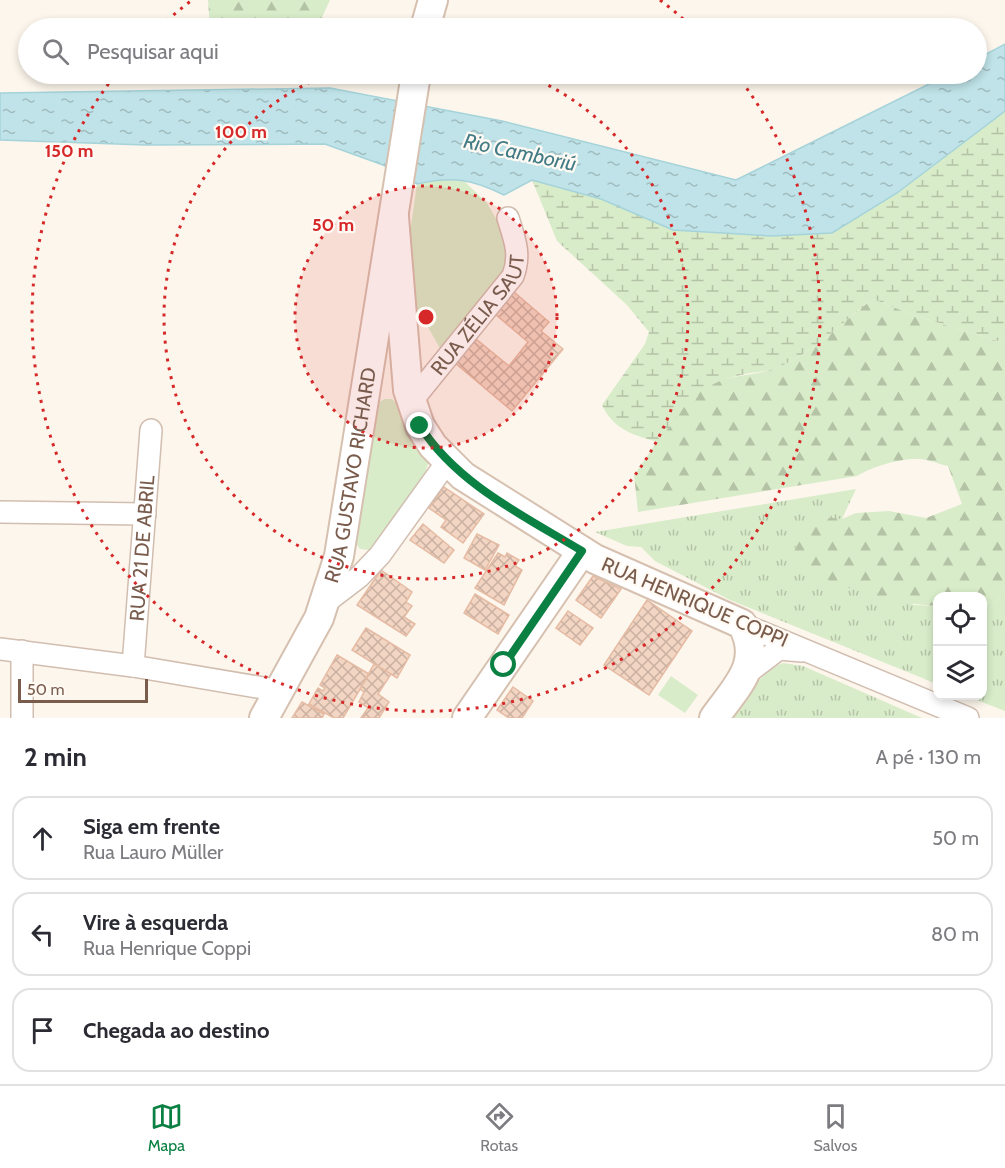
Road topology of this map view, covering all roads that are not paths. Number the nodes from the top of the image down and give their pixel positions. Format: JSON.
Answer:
{"nodes":[{"id":1,"x":420,"y":0,"type":"edge"},
{"id":2,"x":433,"y":0,"type":"edge"},
{"id":3,"x":420,"y":18,"type":"edge"},
{"id":4,"x":428,"y":18,"type":"edge"},
{"id":5,"x":415,"y":84,"type":"edge"},
{"id":6,"x":396,"y":208,"type":"junction"},
{"id":7,"x":508,"y":218,"type":"dead end"},
{"id":8,"x":410,"y":396,"type":"junction"},
{"id":9,"x":151,"y":430,"type":"dead end"},
{"id":10,"x":447,"y":462,"type":"junction"},
{"id":11,"x":0,"y":512,"type":"edge"},
{"id":12,"x":145,"y":514,"type":"junction"},
{"id":13,"x":582,"y":551,"type":"junction"},
{"id":14,"x":325,"y":603,"type":"junction"},
{"id":15,"x":742,"y":624,"type":"junction"},
{"id":16,"x":0,"y":649,"type":"edge"},
{"id":17,"x":22,"y":651,"type":"junction"},
{"id":18,"x":814,"y":652,"type":"junction"},
{"id":19,"x":133,"y":666,"type":"junction"},
{"id":20,"x":746,"y":674,"type":"junction"},
{"id":21,"x":280,"y":691,"type":"junction"},
{"id":22,"x":22,"y":718,"type":"edge"},
{"id":23,"x":264,"y":718,"type":"edge"},
{"id":24,"x":467,"y":718,"type":"edge"},
{"id":25,"x":714,"y":718,"type":"edge"},
{"id":26,"x":968,"y":718,"type":"edge"}],
"edges":[{"from":1,"to":3,"type":"main road"},
{"from":2,"to":4,"type":"main road"},
{"from":5,"to":6,"type":"main road","name":"RUA GUSTAVO RICHARD"},
{"from":6,"to":8,"type":"main road","name":"RUA GUSTAVO RICHARD"},
{"from":6,"to":14,"type":"main road","name":"RUA GUSTAVO RICHARD"},
{"from":7,"to":8,"type":"street","name":"RUA ZÉLIA SAUT"},
{"from":8,"to":10,"type":"main road","name":"RUA HENRIQUE COPPI"},
{"from":9,"to":12,"type":"street","name":"RUA 21 DE ABRIL"},
{"from":10,"to":13,"type":"main road","name":"RUA HENRIQUE COPPI"},
{"from":10,"to":14,"type":"street"},
{"from":11,"to":12,"type":"street"},
{"from":12,"to":19,"type":"street","name":"RUA 21 DE ABRIL"},
{"from":13,"to":15,"type":"main road","name":"RUA HENRIQUE COPPI"},
{"from":13,"to":24,"type":"main road"},
{"from":14,"to":21,"type":"main road","name":"RUA GUSTAVO RICHARD"},
{"from":15,"to":18,"type":"street","name":"RUA HENRIQUE COPPI"},
{"from":15,"to":20,"type":"main road"},
{"from":16,"to":17,"type":"street"},
{"from":17,"to":19,"type":"street"},
{"from":17,"to":22,"type":"street"},
{"from":18,"to":20,"type":"street"},
{"from":18,"to":26,"type":"street","name":"RUA HENRIQUE COPPI"},
{"from":19,"to":21,"type":"street"},
{"from":20,"to":25,"type":"main road"},
{"from":21,"to":23,"type":"main road","name":"RUA GUSTAVO RICHARD"}]}
